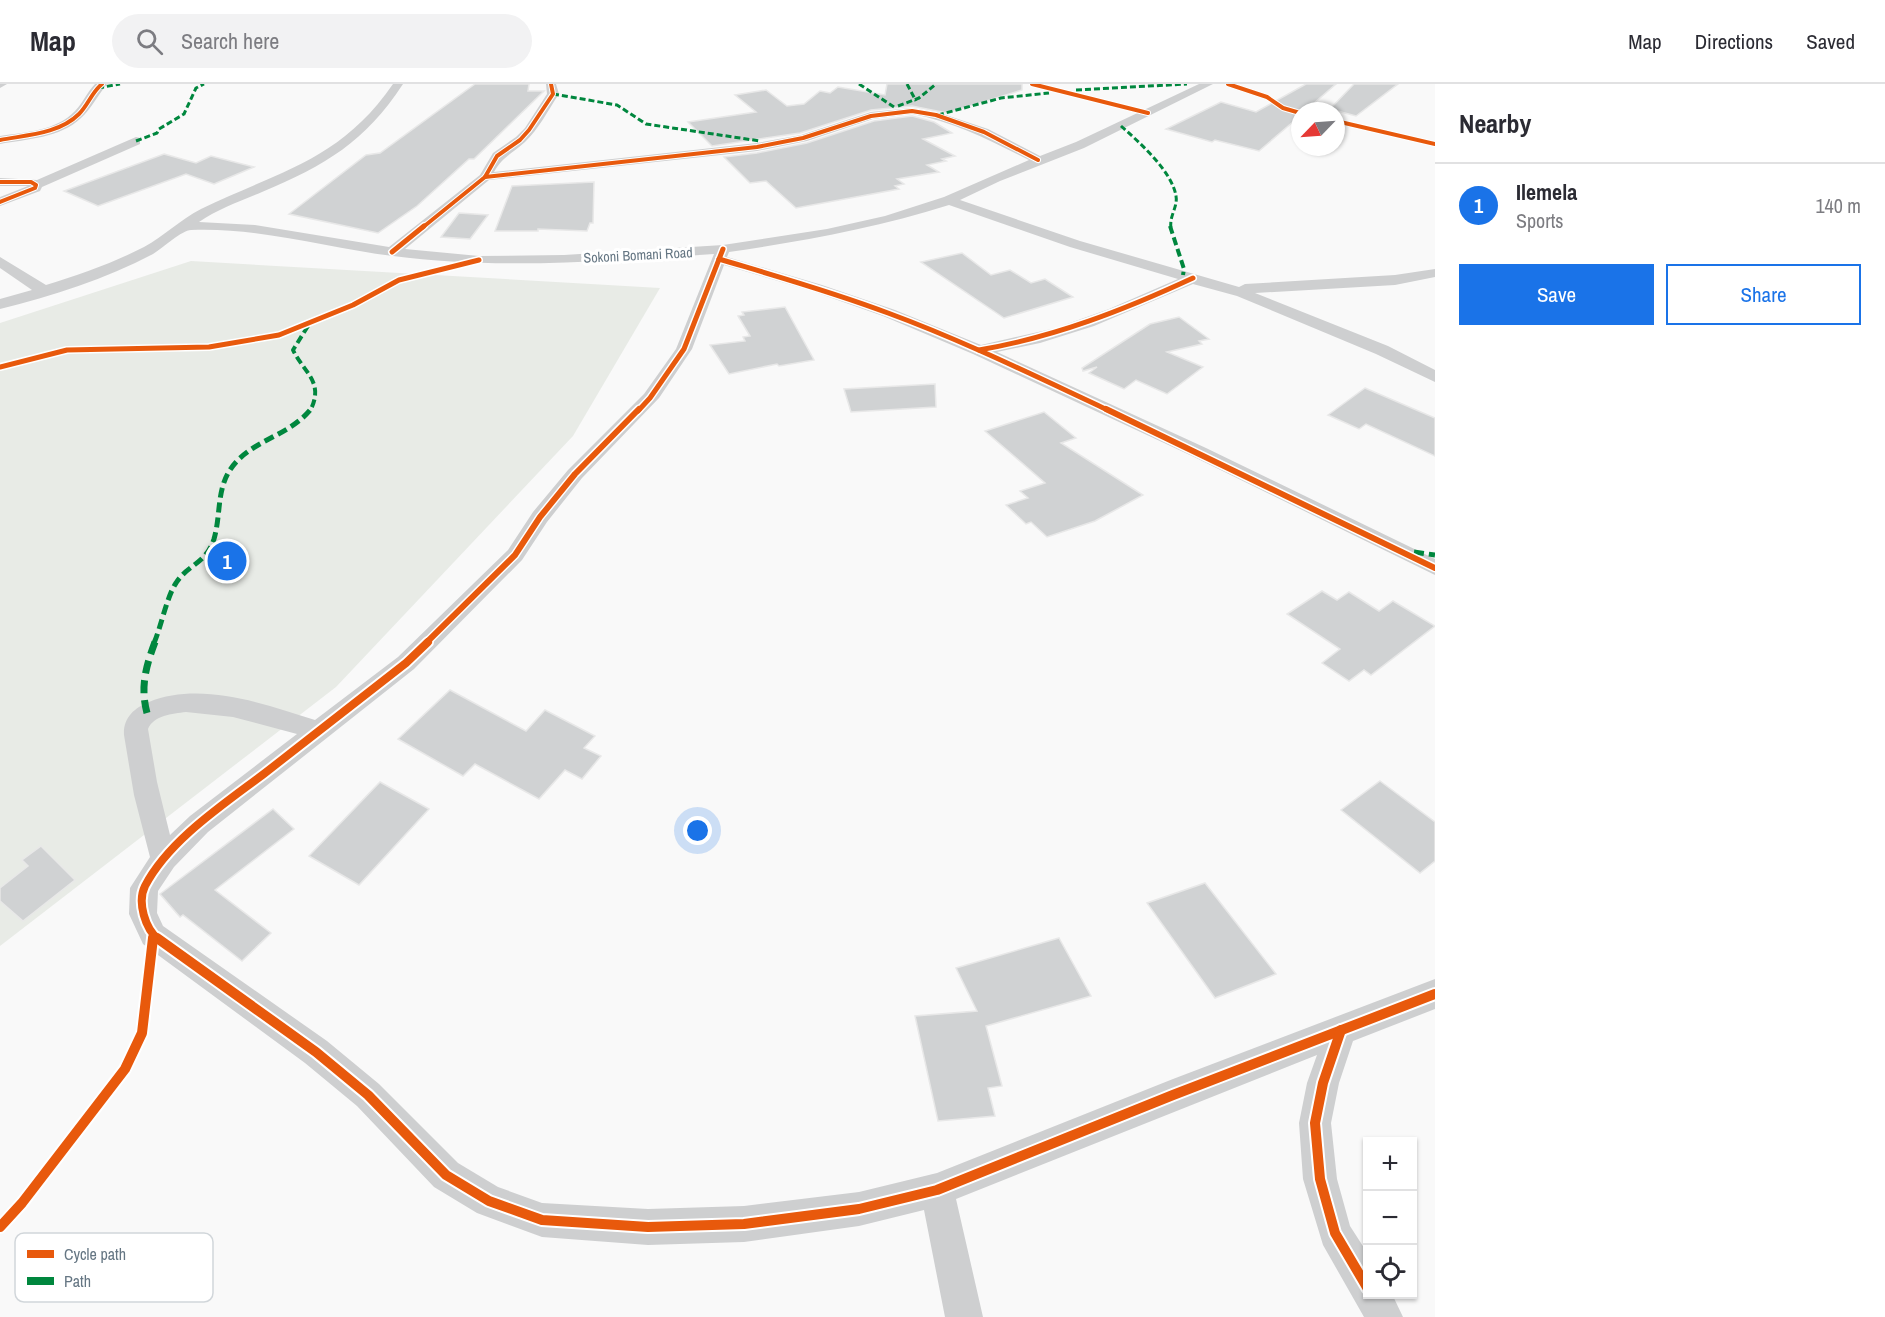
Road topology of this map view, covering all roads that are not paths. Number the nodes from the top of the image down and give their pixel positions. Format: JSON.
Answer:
{"nodes":[{"id":1,"x":102,"y":84,"type":"edge"},
{"id":2,"x":398,"y":84,"type":"edge"},
{"id":3,"x":551,"y":84,"type":"edge"},
{"id":4,"x":1208,"y":84,"type":"edge"},
{"id":5,"x":0,"y":140,"type":"edge"},
{"id":6,"x":136,"y":141,"type":"dead end"},
{"id":7,"x":1038,"y":160,"type":"junction"},
{"id":8,"x":485,"y":177,"type":"junction"},
{"id":9,"x":0,"y":182,"type":"edge"},
{"id":10,"x":36,"y":185,"type":"junction"},
{"id":11,"x":949,"y":200,"type":"junction"},
{"id":12,"x":0,"y":202,"type":"edge"},
{"id":13,"x":183,"y":225,"type":"junction"},
{"id":14,"x":392,"y":252,"type":"junction"},
{"id":15,"x":721,"y":254,"type":"junction"},
{"id":16,"x":0,"y":261,"type":"edge"},
{"id":17,"x":1435,"y":273,"type":"edge"},
{"id":18,"x":1193,"y":278,"type":"junction"},
{"id":19,"x":1230,"y":290,"type":"junction"},
{"id":20,"x":44,"y":291,"type":"junction"},
{"id":21,"x":0,"y":304,"type":"edge"},
{"id":22,"x":1015,"y":345,"type":"junction"},
{"id":23,"x":979,"y":350,"type":"junction"},
{"id":24,"x":1010,"y":364,"type":"junction"},
{"id":25,"x":1435,"y":376,"type":"edge"},
{"id":26,"x":1435,"y":568,"type":"edge"},
{"id":27,"x":319,"y":731,"type":"junction"},
{"id":28,"x":164,"y":859,"type":"junction"},
{"id":29,"x":1435,"y":994,"type":"edge"},
{"id":30,"x":1341,"y":1030,"type":"junction"},
{"id":31,"x":937,"y":1190,"type":"junction"},
{"id":32,"x":1363,"y":1281,"type":"edge"},
{"id":33,"x":1374,"y":1299,"type":"edge"},
{"id":34,"x":964,"y":1317,"type":"edge"},
{"id":35,"x":1384,"y":1317,"type":"edge"}],
"edges":[{"from":1,"to":5,"type":"street"},
{"from":2,"to":13,"type":"street"},
{"from":3,"to":8,"type":"street"},
{"from":4,"to":7,"type":"street","name":"Sokoni Bomani Road"},
{"from":6,"to":10,"type":"street"},
{"from":7,"to":8,"type":"street"},
{"from":7,"to":11,"type":"street","name":"Sokoni Bomani Road"},
{"from":8,"to":14,"type":"street"},
{"from":9,"to":10,"type":"street"},
{"from":10,"to":12,"type":"street"},
{"from":11,"to":15,"type":"street","name":"Sokoni Bomani Road"},
{"from":11,"to":18,"type":"street"},
{"from":13,"to":14,"type":"street","name":"Sokoni Bomani Road"},
{"from":13,"to":20,"type":"street"},
{"from":14,"to":15,"type":"street","name":"Sokoni Bomani Road"},
{"from":15,"to":23,"type":"street"},
{"from":15,"to":27,"type":"street"},
{"from":16,"to":20,"type":"street"},
{"from":17,"to":19,"type":"street"},
{"from":18,"to":19,"type":"street"},
{"from":18,"to":22,"type":"street"},
{"from":19,"to":25,"type":"street"},
{"from":20,"to":21,"type":"street"},
{"from":22,"to":23,"type":"street"},
{"from":22,"to":24,"type":"street"},
{"from":23,"to":24,"type":"street"},
{"from":24,"to":26,"type":"street"},
{"from":27,"to":28,"type":"street"},
{"from":27,"to":28,"type":"street"},
{"from":28,"to":31,"type":"street"},
{"from":29,"to":30,"type":"street"},
{"from":30,"to":31,"type":"street"},
{"from":30,"to":32,"type":"street"},
{"from":31,"to":34,"type":"street"},
{"from":33,"to":35,"type":"street"}]}
